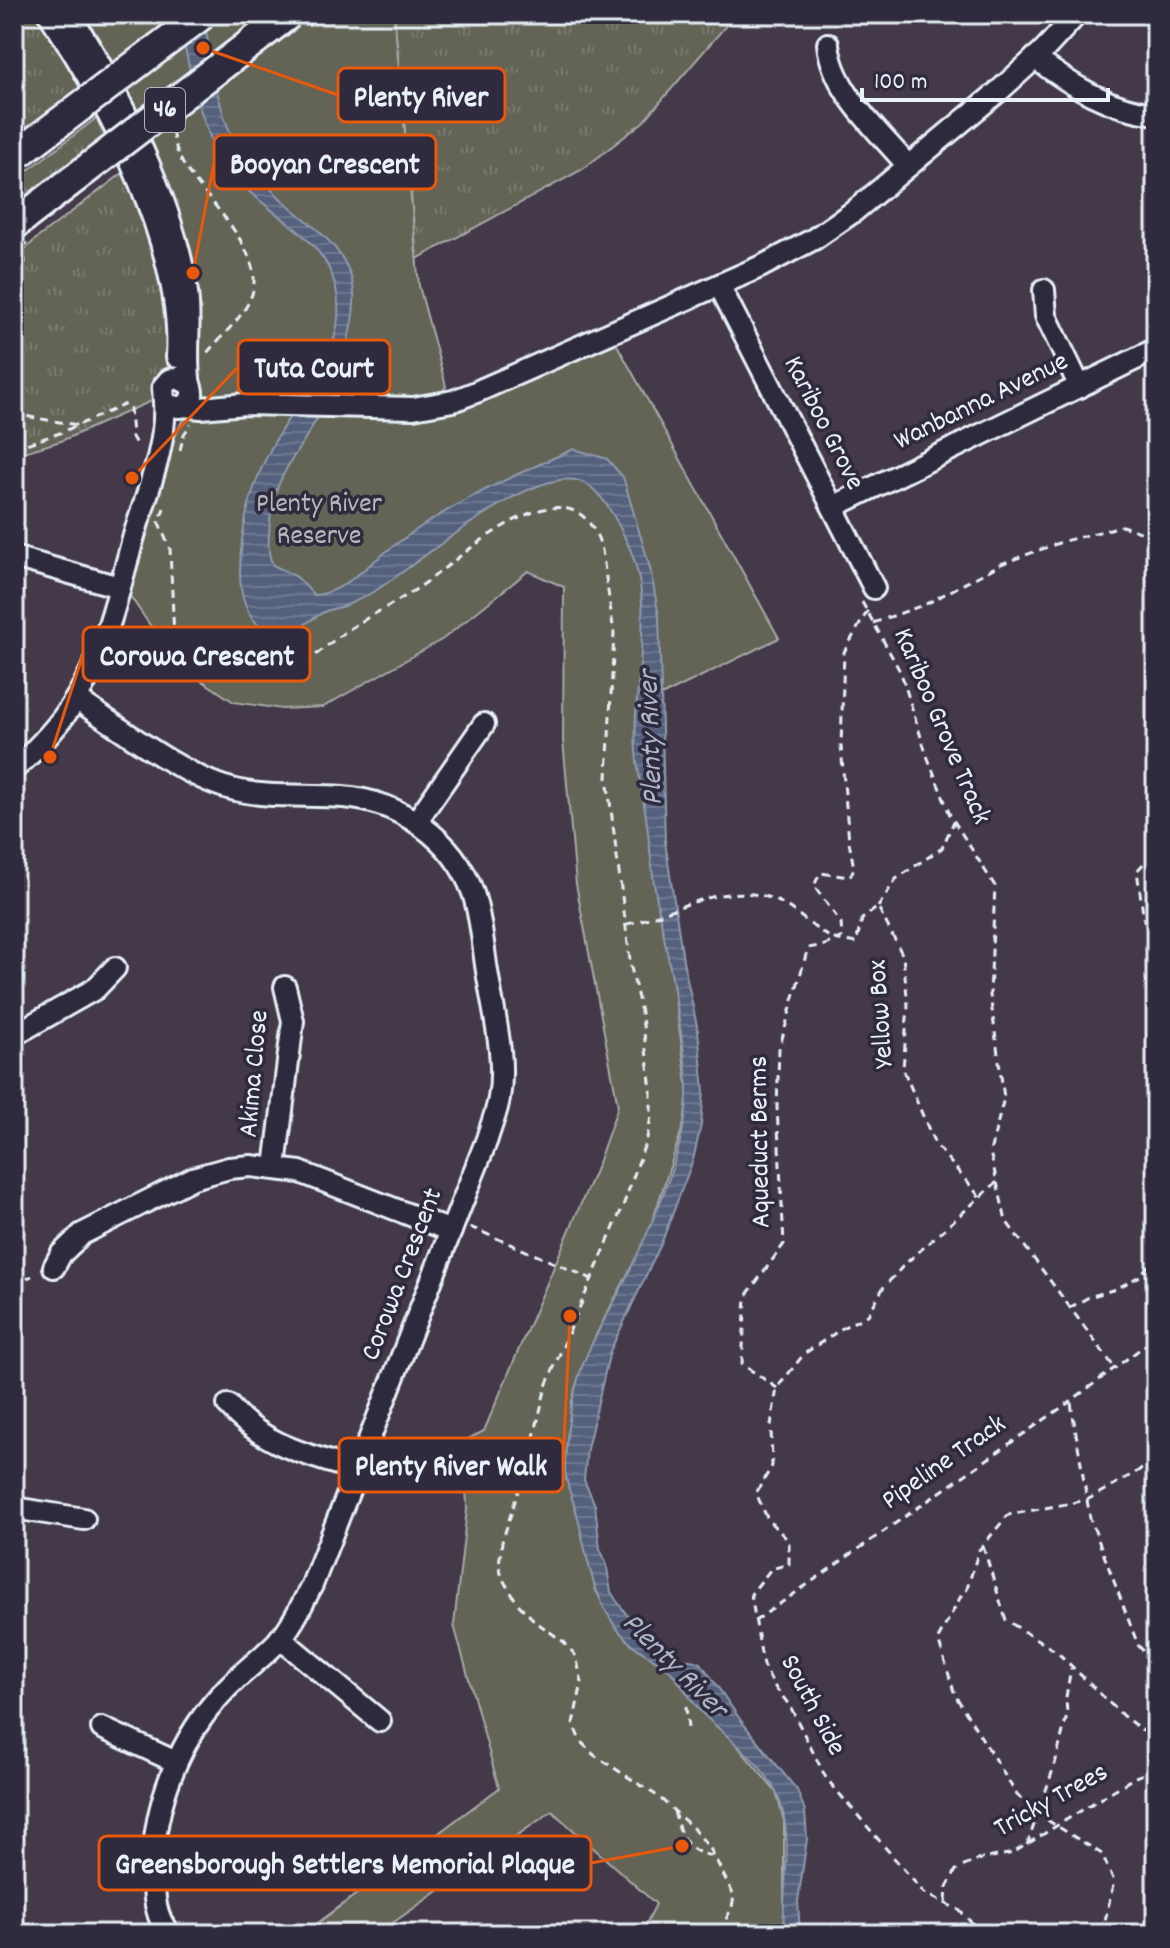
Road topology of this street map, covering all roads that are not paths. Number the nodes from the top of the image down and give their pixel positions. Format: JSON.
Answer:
{"nodes":[{"id":1,"x":49,"y":14,"type":"edge"},
{"id":2,"x":69,"y":14,"type":"edge"},
{"id":3,"x":203,"y":14,"type":"edge"},
{"id":4,"x":289,"y":14,"type":"edge"},
{"id":5,"x":1075,"y":18,"type":"edge"},
{"id":6,"x":828,"y":44,"type":"dead end"},
{"id":7,"x":1040,"y":54,"type":"junction"},
{"id":8,"x":1156,"y":114,"type":"edge"},
{"id":9,"x":16,"y":155,"type":"edge"},
{"id":10,"x":908,"y":166,"type":"junction"},
{"id":11,"x":19,"y":236,"type":"edge"},
{"id":12,"x":719,"y":285,"type":"junction"},
{"id":13,"x":1044,"y":290,"type":"dead end"},
{"id":14,"x":1156,"y":349,"type":"edge"},
{"id":15,"x":1080,"y":387,"type":"junction"},
{"id":16,"x":180,"y":394,"type":"junction"},
{"id":17,"x":833,"y":507,"type":"junction"},
{"id":18,"x":14,"y":557,"type":"edge"},
{"id":19,"x":119,"y":587,"type":"junction"},
{"id":20,"x":867,"y":594,"type":"road end"},
{"id":21,"x":76,"y":699,"type":"junction"},
{"id":22,"x":484,"y":724,"type":"dead end"},
{"id":23,"x":14,"y":769,"type":"edge"},
{"id":24,"x":416,"y":822,"type":"junction"},
{"id":25,"x":115,"y":968,"type":"dead end"},
{"id":26,"x":285,"y":987,"type":"dead end"},
{"id":27,"x":14,"y":1035,"type":"edge"},
{"id":28,"x":275,"y":1167,"type":"junction"},
{"id":29,"x":459,"y":1228,"type":"junction"},
{"id":30,"x":54,"y":1267,"type":"dead end"},
{"id":31,"x":228,"y":1405,"type":"dead end"},
{"id":32,"x":357,"y":1470,"type":"junction"},
{"id":33,"x":14,"y":1508,"type":"edge"},
{"id":34,"x":84,"y":1519,"type":"dead end"},
{"id":35,"x":280,"y":1638,"type":"junction"},
{"id":36,"x":380,"y":1721,"type":"dead end"},
{"id":37,"x":102,"y":1728,"type":"dead end"},
{"id":38,"x":176,"y":1762,"type":"junction"},
{"id":39,"x":170,"y":1934,"type":"edge"}],
"edges":[{"from":1,"to":16,"type":"street"},
{"from":2,"to":16,"type":"street"},
{"from":3,"to":9,"type":"highway","number":"46","bridge":true},
{"from":4,"to":11,"type":"highway","number":"46","bridge":true},
{"from":5,"to":7,"type":"street"},
{"from":6,"to":10,"type":"street"},
{"from":7,"to":8,"type":"street"},
{"from":7,"to":10,"type":"street"},
{"from":10,"to":12,"type":"street"},
{"from":12,"to":16,"type":"street"},
{"from":12,"to":17,"type":"street","name":"Kariboo Grove"},
{"from":13,"to":15,"type":"street"},
{"from":14,"to":15,"type":"street","name":"Wanbanna Avenue"},
{"from":15,"to":17,"type":"street","name":"Wanbanna Avenue"},
{"from":16,"to":19,"type":"street"},
{"from":17,"to":20,"type":"street","name":"Kariboo Grove"},
{"from":18,"to":19,"type":"street"},
{"from":19,"to":21,"type":"street"},
{"from":21,"to":23,"type":"street"},
{"from":21,"to":24,"type":"street","name":"Corowa Crescent"},
{"from":22,"to":24,"type":"street"},
{"from":24,"to":29,"type":"street","name":"Corowa Crescent"},
{"from":25,"to":27,"type":"street"},
{"from":26,"to":28,"type":"street","name":"Akima Close"},
{"from":28,"to":29,"type":"street"},
{"from":28,"to":30,"type":"street"},
{"from":29,"to":32,"type":"street","name":"Corowa Crescent"},
{"from":31,"to":32,"type":"street"},
{"from":32,"to":35,"type":"street","name":"Corowa Crescent"},
{"from":33,"to":34,"type":"street"},
{"from":35,"to":36,"type":"street"},
{"from":35,"to":38,"type":"street","name":"Corowa Crescent"},
{"from":37,"to":38,"type":"street"},
{"from":38,"to":39,"type":"street","name":"Corowa Crescent"}]}
